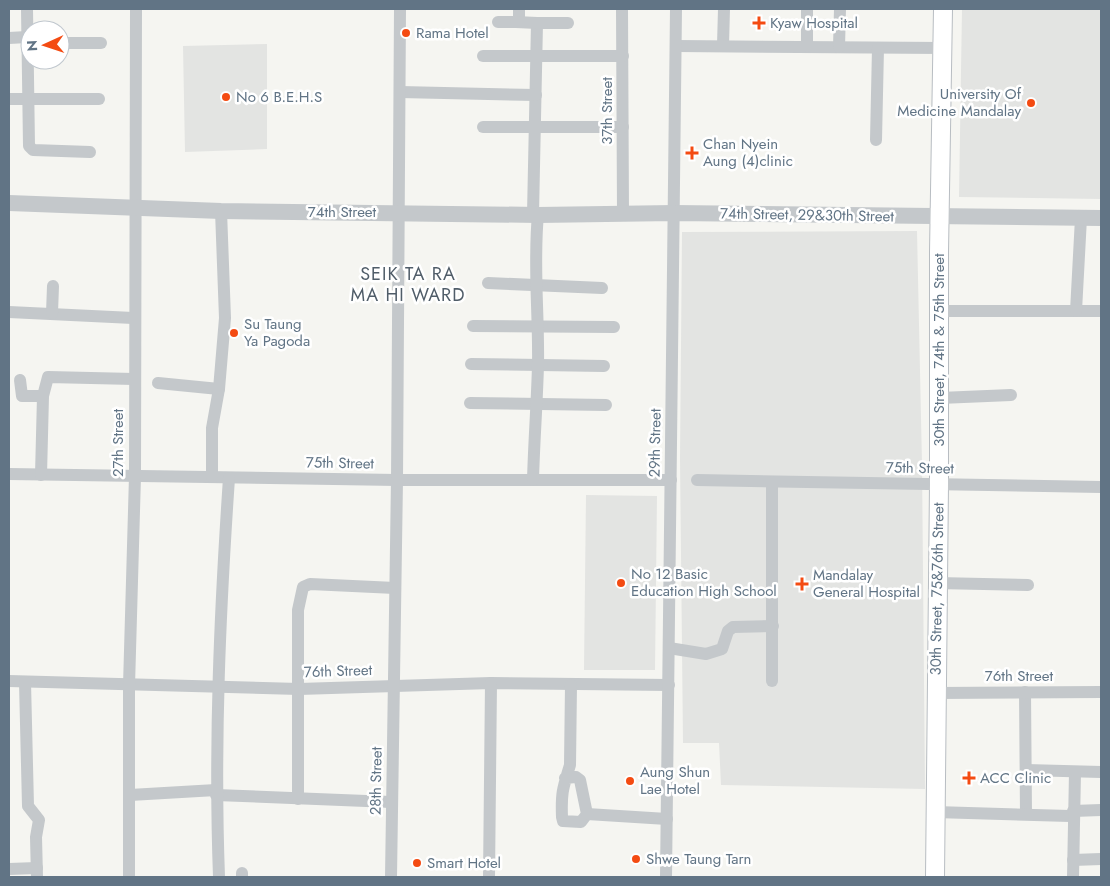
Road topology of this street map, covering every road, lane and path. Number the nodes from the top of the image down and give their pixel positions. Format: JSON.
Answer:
{"nodes":[{"id":1,"x":136,"y":9,"type":"edge"},
{"id":2,"x":400,"y":9,"type":"edge"},
{"id":3,"x":519,"y":9,"type":"edge"},
{"id":4,"x":622,"y":9,"type":"edge"},
{"id":5,"x":676,"y":9,"type":"edge"},
{"id":6,"x":724,"y":9,"type":"edge"},
{"id":7,"x":807,"y":9,"type":"edge"},
{"id":8,"x":840,"y":9,"type":"edge"},
{"id":9,"x":943,"y":9,"type":"edge"},
{"id":10,"x":498,"y":22,"type":"dead end"},
{"id":11,"x":516,"y":22,"type":"junction"},
{"id":12,"x":537,"y":23,"type":"junction"},
{"id":13,"x":568,"y":23,"type":"dead end"},
{"id":14,"x":70,"y":43,"type":"edge"},
{"id":15,"x":102,"y":43,"type":"dead end"},
{"id":16,"x":723,"y":45,"type":"junction"},
{"id":17,"x":677,"y":46,"type":"junction"},
{"id":18,"x":807,"y":46,"type":"junction"},
{"id":19,"x":839,"y":47,"type":"junction"},
{"id":20,"x":878,"y":48,"type":"junction"},
{"id":21,"x":943,"y":48,"type":"junction"},
{"id":22,"x":483,"y":56,"type":"dead end"},
{"id":23,"x":623,"y":56,"type":"junction"},
{"id":24,"x":537,"y":57,"type":"junction"},
{"id":25,"x":28,"y":70,"type":"edge"},
{"id":26,"x":400,"y":92,"type":"junction"},
{"id":27,"x":536,"y":95,"type":"junction"},
{"id":28,"x":9,"y":99,"type":"edge"},
{"id":29,"x":27,"y":99,"type":"junction"},
{"id":30,"x":99,"y":99,"type":"dead end"},
{"id":31,"x":533,"y":126,"type":"junction"},
{"id":32,"x":483,"y":127,"type":"dead end"},
{"id":33,"x":623,"y":127,"type":"junction"},
{"id":34,"x":876,"y":140,"type":"dead end"},
{"id":35,"x":90,"y":152,"type":"dead end"},
{"id":36,"x":9,"y":202,"type":"edge"},
{"id":37,"x":134,"y":206,"type":"junction"},
{"id":38,"x":221,"y":211,"type":"junction"},
{"id":39,"x":400,"y":212,"type":"junction"},
{"id":40,"x":674,"y":213,"type":"junction"},
{"id":41,"x":624,"y":214,"type":"junction"},
{"id":42,"x":536,"y":215,"type":"junction"},
{"id":43,"x":940,"y":216,"type":"junction"},
{"id":44,"x":1081,"y":218,"type":"junction"},
{"id":45,"x":1101,"y":218,"type":"edge"},
{"id":46,"x":488,"y":283,"type":"dead end"},
{"id":47,"x":53,"y":286,"type":"dead end"},
{"id":48,"x":538,"y":286,"type":"junction"},
{"id":49,"x":602,"y":288,"type":"dead end"},
{"id":50,"x":939,"y":311,"type":"junction"},
{"id":51,"x":1076,"y":311,"type":"junction"},
{"id":52,"x":1101,"y":311,"type":"edge"},
{"id":53,"x":9,"y":312,"type":"edge"},
{"id":54,"x":52,"y":313,"type":"junction"},
{"id":55,"x":134,"y":318,"type":"junction"},
{"id":56,"x":473,"y":326,"type":"dead end"},
{"id":57,"x":537,"y":326,"type":"junction"},
{"id":58,"x":614,"y":327,"type":"dead end"},
{"id":59,"x":471,"y":364,"type":"dead end"},
{"id":60,"x":538,"y":364,"type":"junction"},
{"id":61,"x":604,"y":366,"type":"dead end"},
{"id":62,"x":134,"y":379,"type":"junction"},
{"id":63,"x":20,"y":380,"type":"dead end"},
{"id":64,"x":158,"y":383,"type":"dead end"},
{"id":65,"x":219,"y":388,"type":"junction"},
{"id":66,"x":43,"y":396,"type":"junction"},
{"id":67,"x":1011,"y":396,"type":"dead end"},
{"id":68,"x":940,"y":398,"type":"junction"},
{"id":69,"x":470,"y":403,"type":"dead end"},
{"id":70,"x":535,"y":404,"type":"junction"},
{"id":71,"x":606,"y":405,"type":"dead end"},
{"id":72,"x":9,"y":474,"type":"edge"},
{"id":73,"x":41,"y":474,"type":"junction"},
{"id":74,"x":135,"y":476,"type":"junction"},
{"id":75,"x":212,"y":477,"type":"junction"},
{"id":76,"x":230,"y":478,"type":"junction"},
{"id":77,"x":398,"y":480,"type":"junction"},
{"id":78,"x":533,"y":480,"type":"junction"},
{"id":79,"x":671,"y":480,"type":"junction"},
{"id":80,"x":697,"y":480,"type":"dead end"},
{"id":81,"x":772,"y":482,"type":"junction"},
{"id":82,"x":939,"y":484,"type":"junction"},
{"id":83,"x":1101,"y":487,"type":"edge"},
{"id":84,"x":937,"y":583,"type":"junction"},
{"id":85,"x":1028,"y":585,"type":"dead end"},
{"id":86,"x":396,"y":588,"type":"junction"},
{"id":87,"x":772,"y":626,"type":"junction"},
{"id":88,"x":669,"y":648,"type":"junction"},
{"id":89,"x":772,"y":681,"type":"dead end"},
{"id":90,"x":9,"y":682,"type":"edge"},
{"id":91,"x":26,"y":682,"type":"junction"},
{"id":92,"x":490,"y":683,"type":"junction"},
{"id":93,"x":395,"y":685,"type":"junction"},
{"id":94,"x":571,"y":685,"type":"junction"},
{"id":95,"x":669,"y":685,"type":"junction"},
{"id":96,"x":129,"y":686,"type":"junction"},
{"id":97,"x":217,"y":686,"type":"junction"},
{"id":98,"x":299,"y":689,"type":"junction"},
{"id":99,"x":1025,"y":692,"type":"junction"},
{"id":100,"x":1101,"y":692,"type":"edge"},
{"id":101,"x":936,"y":693,"type":"junction"},
{"id":102,"x":1026,"y":770,"type":"junction"},
{"id":103,"x":1074,"y":772,"type":"junction"},
{"id":104,"x":1101,"y":772,"type":"edge"},
{"id":105,"x":565,"y":778,"type":"junction"},
{"id":106,"x":216,"y":793,"type":"junction"},
{"id":107,"x":130,"y":795,"type":"junction"},
{"id":108,"x":298,"y":798,"type":"junction"},
{"id":109,"x":391,"y":802,"type":"junction"},
{"id":110,"x":1101,"y":810,"type":"edge"},
{"id":111,"x":935,"y":812,"type":"junction"},
{"id":112,"x":587,"y":814,"type":"junction"},
{"id":113,"x":1026,"y":814,"type":"junction"},
{"id":114,"x":1074,"y":815,"type":"junction"},
{"id":115,"x":667,"y":819,"type":"junction"},
{"id":116,"x":1101,"y":859,"type":"edge"},
{"id":117,"x":1073,"y":860,"type":"junction"},
{"id":118,"x":9,"y":869,"type":"edge"},
{"id":119,"x":37,"y":873,"type":"edge"},
{"id":120,"x":129,"y":877,"type":"edge"},
{"id":121,"x":220,"y":877,"type":"edge"},
{"id":122,"x":391,"y":877,"type":"edge"},
{"id":123,"x":489,"y":877,"type":"edge"},
{"id":124,"x":666,"y":877,"type":"edge"},
{"id":125,"x":935,"y":877,"type":"edge"},
{"id":126,"x":1073,"y":877,"type":"edge"}],
"edges":[{"from":1,"to":37,"type":"street","name":"27th Street"},
{"from":2,"to":26,"type":"street","name":"28th Street"},
{"from":3,"to":11,"type":"street"},
{"from":4,"to":23,"type":"street","name":"37th Street"},
{"from":5,"to":17,"type":"street","name":"29th Street"},
{"from":6,"to":16,"type":"street"},
{"from":7,"to":18,"type":"street"},
{"from":8,"to":19,"type":"street"},
{"from":9,"to":21,"type":"main road","name":"30th Street, 74th & 75th Street"},
{"from":10,"to":11,"type":"street"},
{"from":11,"to":12,"type":"street"},
{"from":12,"to":13,"type":"street"},
{"from":12,"to":24,"type":"street"},
{"from":14,"to":15,"type":"street"},
{"from":16,"to":17,"type":"street"},
{"from":16,"to":18,"type":"street"},
{"from":17,"to":40,"type":"street","name":"29th Street"},
{"from":18,"to":19,"type":"street"},
{"from":19,"to":20,"type":"street"},
{"from":20,"to":21,"type":"street"},
{"from":20,"to":34,"type":"street"},
{"from":21,"to":43,"type":"main road","name":"30th Street, 74th & 75th Street"},
{"from":22,"to":24,"type":"street"},
{"from":23,"to":24,"type":"street"},
{"from":23,"to":33,"type":"street","name":"37th Street"},
{"from":24,"to":27,"type":"street"},
{"from":25,"to":29,"type":"street"},
{"from":26,"to":27,"type":"street"},
{"from":26,"to":39,"type":"street","name":"28th Street"},
{"from":27,"to":31,"type":"street"},
{"from":28,"to":29,"type":"street"},
{"from":29,"to":30,"type":"street"},
{"from":29,"to":35,"type":"street"},
{"from":31,"to":32,"type":"street"},
{"from":31,"to":33,"type":"street"},
{"from":31,"to":42,"type":"street"},
{"from":33,"to":41,"type":"street","name":"37th Street"},
{"from":36,"to":37,"type":"street","name":"74th Street"},
{"from":37,"to":38,"type":"street","name":"74th Street"},
{"from":37,"to":55,"type":"street","name":"27th Street"},
{"from":38,"to":39,"type":"street","name":"74th Street"},
{"from":38,"to":65,"type":"street"},
{"from":39,"to":42,"type":"street","name":"74th Street"},
{"from":39,"to":77,"type":"street","name":"28th Street"},
{"from":40,"to":41,"type":"street","name":"74th Street"},
{"from":40,"to":43,"type":"street","name":"74th Street, 29&30th Street"},
{"from":40,"to":79,"type":"street","name":"29th Street"},
{"from":41,"to":42,"type":"street","name":"74th Street"},
{"from":42,"to":48,"type":"street"},
{"from":43,"to":44,"type":"street","name":"74th Street, 29&30th Street"},
{"from":43,"to":50,"type":"main road","name":"30th Street, 74th & 75th Street"},
{"from":44,"to":45,"type":"street","name":"74th Street, 29&30th Street"},
{"from":44,"to":51,"type":"street"},
{"from":46,"to":48,"type":"street"},
{"from":47,"to":54,"type":"street"},
{"from":48,"to":49,"type":"street"},
{"from":48,"to":57,"type":"street"},
{"from":50,"to":51,"type":"street"},
{"from":50,"to":68,"type":"main road","name":"30th Street, 74th & 75th Street"},
{"from":51,"to":52,"type":"street"},
{"from":53,"to":54,"type":"street"},
{"from":54,"to":55,"type":"street"},
{"from":55,"to":62,"type":"street","name":"27th Street"},
{"from":56,"to":57,"type":"street"},
{"from":57,"to":58,"type":"street"},
{"from":57,"to":60,"type":"street"},
{"from":59,"to":60,"type":"street"},
{"from":60,"to":61,"type":"street"},
{"from":60,"to":70,"type":"street"},
{"from":62,"to":66,"type":"street"},
{"from":62,"to":74,"type":"street","name":"27th Street"},
{"from":63,"to":66,"type":"street"},
{"from":64,"to":65,"type":"street"},
{"from":65,"to":75,"type":"street"},
{"from":66,"to":73,"type":"street"},
{"from":67,"to":68,"type":"street"},
{"from":68,"to":82,"type":"main road","name":"30th Street, 74th & 75th Street"},
{"from":69,"to":70,"type":"street"},
{"from":70,"to":71,"type":"street"},
{"from":70,"to":78,"type":"street"},
{"from":72,"to":73,"type":"street","name":"75th Street"},
{"from":73,"to":74,"type":"street","name":"75th Street"},
{"from":74,"to":75,"type":"street","name":"75th Street"},
{"from":74,"to":96,"type":"street","name":"27th Street"},
{"from":75,"to":76,"type":"street","name":"75th Street"},
{"from":76,"to":77,"type":"street","name":"75th Street"},
{"from":76,"to":97,"type":"street"},
{"from":77,"to":78,"type":"street","name":"75th Street"},
{"from":77,"to":86,"type":"street","name":"28th Street"},
{"from":78,"to":79,"type":"street","name":"75th Street"},
{"from":79,"to":88,"type":"street","name":"29th Street"},
{"from":80,"to":81,"type":"street","name":"75th Street"},
{"from":81,"to":82,"type":"street","name":"75th Street"},
{"from":81,"to":87,"type":"street"},
{"from":82,"to":83,"type":"street","name":"75th Street"},
{"from":82,"to":84,"type":"main road","name":"30th Street, 75&76th Street"},
{"from":84,"to":85,"type":"street"},
{"from":84,"to":101,"type":"main road","name":"30th Street, 75&76th Street"},
{"from":86,"to":93,"type":"street","name":"28th Street"},
{"from":86,"to":98,"type":"street"},
{"from":87,"to":88,"type":"street"},
{"from":87,"to":89,"type":"street"},
{"from":88,"to":95,"type":"street","name":"29th Street"},
{"from":90,"to":91,"type":"street","name":"76th Street"},
{"from":91,"to":96,"type":"street","name":"76th Street"},
{"from":91,"to":119,"type":"street"},
{"from":92,"to":93,"type":"street","name":"76th Street"},
{"from":92,"to":94,"type":"street","name":"76th Street"},
{"from":92,"to":123,"type":"street"},
{"from":93,"to":98,"type":"street","name":"76th Street"},
{"from":93,"to":109,"type":"street","name":"28th Street"},
{"from":94,"to":95,"type":"street","name":"76th Street"},
{"from":94,"to":105,"type":"street"},
{"from":95,"to":115,"type":"street","name":"29th Street"},
{"from":96,"to":97,"type":"street","name":"76th Street"},
{"from":96,"to":107,"type":"street","name":"27th Street"},
{"from":97,"to":98,"type":"street","name":"76th Street"},
{"from":97,"to":106,"type":"street"},
{"from":98,"to":108,"type":"street"},
{"from":99,"to":100,"type":"street","name":"76th Street"},
{"from":99,"to":101,"type":"street","name":"76th Street"},
{"from":99,"to":102,"type":"street"},
{"from":101,"to":111,"type":"main road","name":"30th Street, 75&76th Street"},
{"from":102,"to":103,"type":"street"},
{"from":102,"to":113,"type":"street"},
{"from":103,"to":104,"type":"street"},
{"from":103,"to":114,"type":"street"},
{"from":105,"to":112,"type":"street"},
{"from":105,"to":112,"type":"street"},
{"from":106,"to":107,"type":"street"},
{"from":106,"to":108,"type":"street"},
{"from":106,"to":121,"type":"street"},
{"from":107,"to":120,"type":"street","name":"27th Street"},
{"from":108,"to":109,"type":"street"},
{"from":109,"to":122,"type":"street","name":"28th Street"},
{"from":110,"to":114,"type":"street"},
{"from":111,"to":113,"type":"street"},
{"from":111,"to":125,"type":"main road","name":"30th Street, 75&76th Street"},
{"from":112,"to":115,"type":"street"},
{"from":113,"to":114,"type":"street"},
{"from":114,"to":117,"type":"street"},
{"from":115,"to":124,"type":"street","name":"29th Street"},
{"from":116,"to":117,"type":"street"},
{"from":117,"to":126,"type":"street"},
{"from":118,"to":119,"type":"street"}]}
